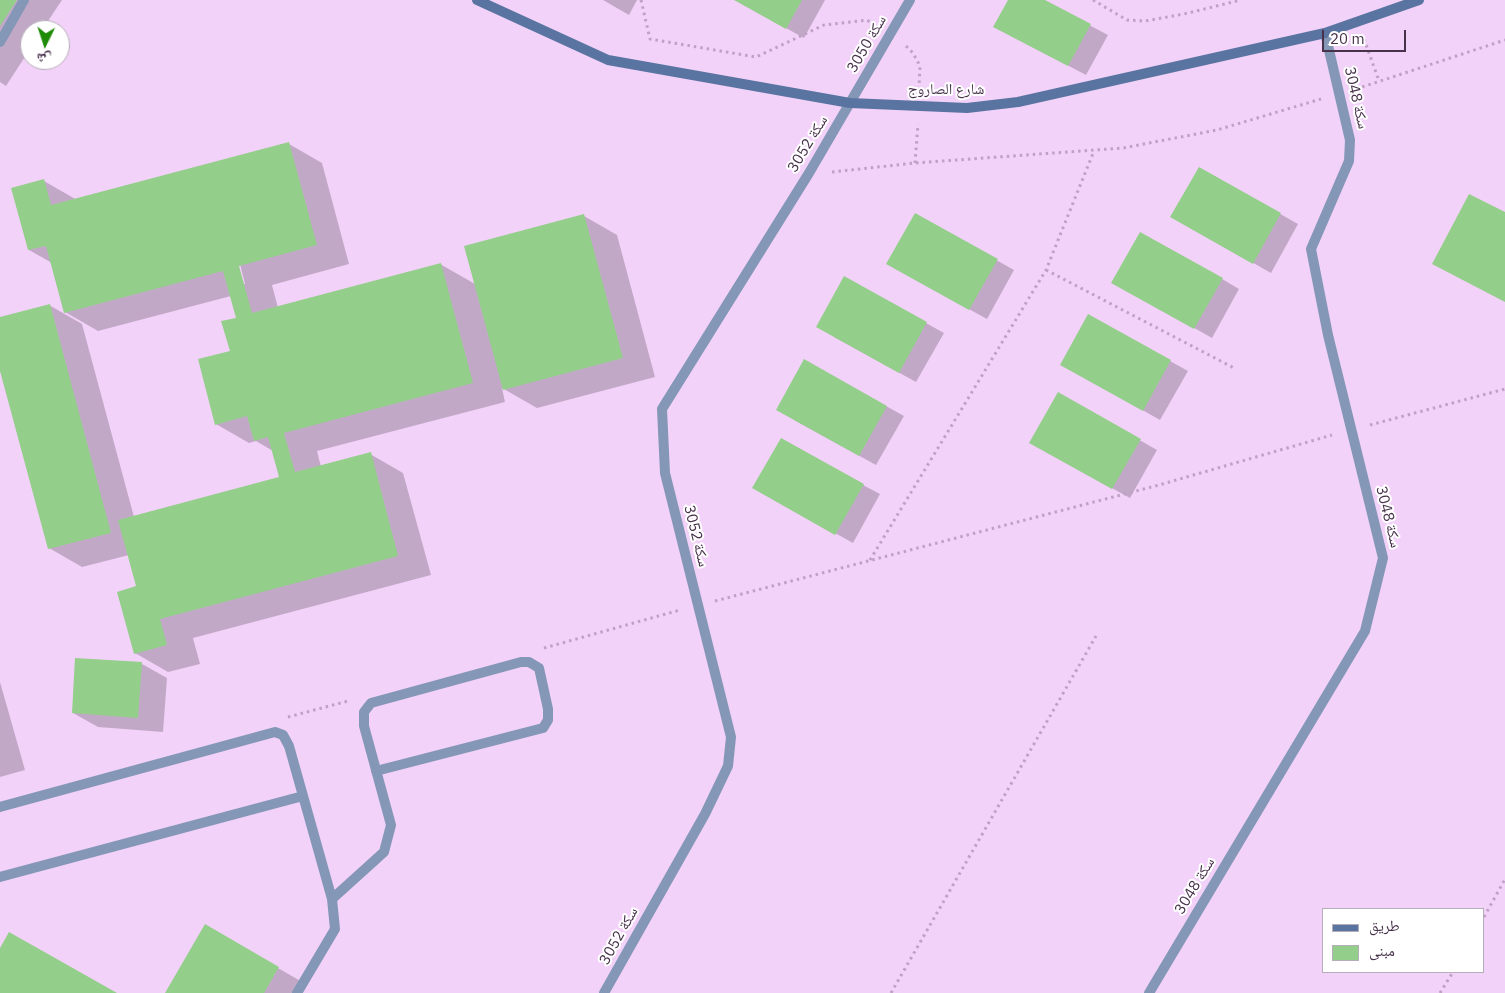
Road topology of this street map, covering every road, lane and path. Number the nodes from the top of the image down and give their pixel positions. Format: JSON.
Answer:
{"nodes":[{"id":1,"x":24,"y":0,"type":"edge"},
{"id":2,"x":477,"y":0,"type":"edge"},
{"id":3,"x":641,"y":0,"type":"edge"},
{"id":4,"x":910,"y":0,"type":"edge"},
{"id":5,"x":1093,"y":0,"type":"edge"},
{"id":6,"x":1242,"y":0,"type":"edge"},
{"id":7,"x":1419,"y":0,"type":"edge"},
{"id":8,"x":1325,"y":34,"type":"junction"},
{"id":9,"x":890,"y":36,"type":"junction"},
{"id":10,"x":1505,"y":40,"type":"edge"},
{"id":11,"x":0,"y":42,"type":"edge"},
{"id":12,"x":1339,"y":94,"type":"junction"},
{"id":13,"x":850,"y":103,"type":"junction"},
{"id":14,"x":1094,"y":151,"type":"junction"},
{"id":15,"x":809,"y":173,"type":"junction"},
{"id":16,"x":1046,"y":270,"type":"junction"},
{"id":17,"x":1234,"y":368,"type":"dead end"},
{"id":18,"x":1505,"y":389,"type":"edge"},
{"id":19,"x":1351,"y":430,"type":"junction"},
{"id":20,"x":869,"y":560,"type":"junction"},
{"id":21,"x":698,"y":605,"type":"junction"},
{"id":22,"x":1096,"y":636,"type":"dead end"},
{"id":23,"x":536,"y":650,"type":"dead end"},
{"id":24,"x":355,"y":699,"type":"dead end"},
{"id":25,"x":280,"y":719,"type":"dead end"},
{"id":26,"x":376,"y":771,"type":"junction"},
{"id":27,"x":303,"y":796,"type":"junction"},
{"id":28,"x":0,"y":806,"type":"edge"},
{"id":29,"x":0,"y":877,"type":"edge"},
{"id":30,"x":1505,"y":879,"type":"edge"},
{"id":31,"x":332,"y":899,"type":"junction"},
{"id":32,"x":1485,"y":914,"type":"edge"},
{"id":33,"x":1451,"y":973,"type":"edge"},
{"id":34,"x":297,"y":993,"type":"edge"},
{"id":35,"x":604,"y":993,"type":"edge"},
{"id":36,"x":891,"y":993,"type":"edge"},
{"id":37,"x":1148,"y":993,"type":"edge"},
{"id":38,"x":1440,"y":993,"type":"edge"}],
"edges":[{"from":1,"to":11,"type":"street"},
{"from":2,"to":13,"type":"main road","name":"شارع الصاروج"},
{"from":3,"to":9,"type":"path"},
{"from":4,"to":9,"type":"street","name":"سكة 3050"},
{"from":5,"to":6,"type":"path"},
{"from":7,"to":8,"type":"main road","name":"شارع الصاروج"},
{"from":8,"to":12,"type":"street","name":"سكة 3048"},
{"from":8,"to":13,"type":"main road","name":"شارع الصاروج"},
{"from":9,"to":13,"type":"street","name":"سكة 3050"},
{"from":10,"to":12,"type":"path"},
{"from":12,"to":14,"type":"path"},
{"from":12,"to":19,"type":"street","name":"سكة 3048"},
{"from":13,"to":15,"type":"street","name":"سكة 3052"},
{"from":14,"to":15,"type":"path"},
{"from":14,"to":16,"type":"path"},
{"from":15,"to":21,"type":"street","name":"سكة 3052"},
{"from":16,"to":17,"type":"path"},
{"from":16,"to":20,"type":"path"},
{"from":18,"to":19,"type":"path"},
{"from":19,"to":20,"type":"path"},
{"from":19,"to":37,"type":"street","name":"سكة 3048"},
{"from":20,"to":21,"type":"path"},
{"from":21,"to":23,"type":"path"},
{"from":21,"to":35,"type":"street","name":"سكة 3052"},
{"from":22,"to":36,"type":"path"},
{"from":24,"to":25,"type":"path"},
{"from":26,"to":26,"type":"street"},
{"from":26,"to":31,"type":"street"},
{"from":27,"to":28,"type":"street"},
{"from":27,"to":29,"type":"street"},
{"from":27,"to":31,"type":"street"},
{"from":30,"to":32,"type":"path"},
{"from":31,"to":34,"type":"street"},
{"from":33,"to":38,"type":"path"}]}
